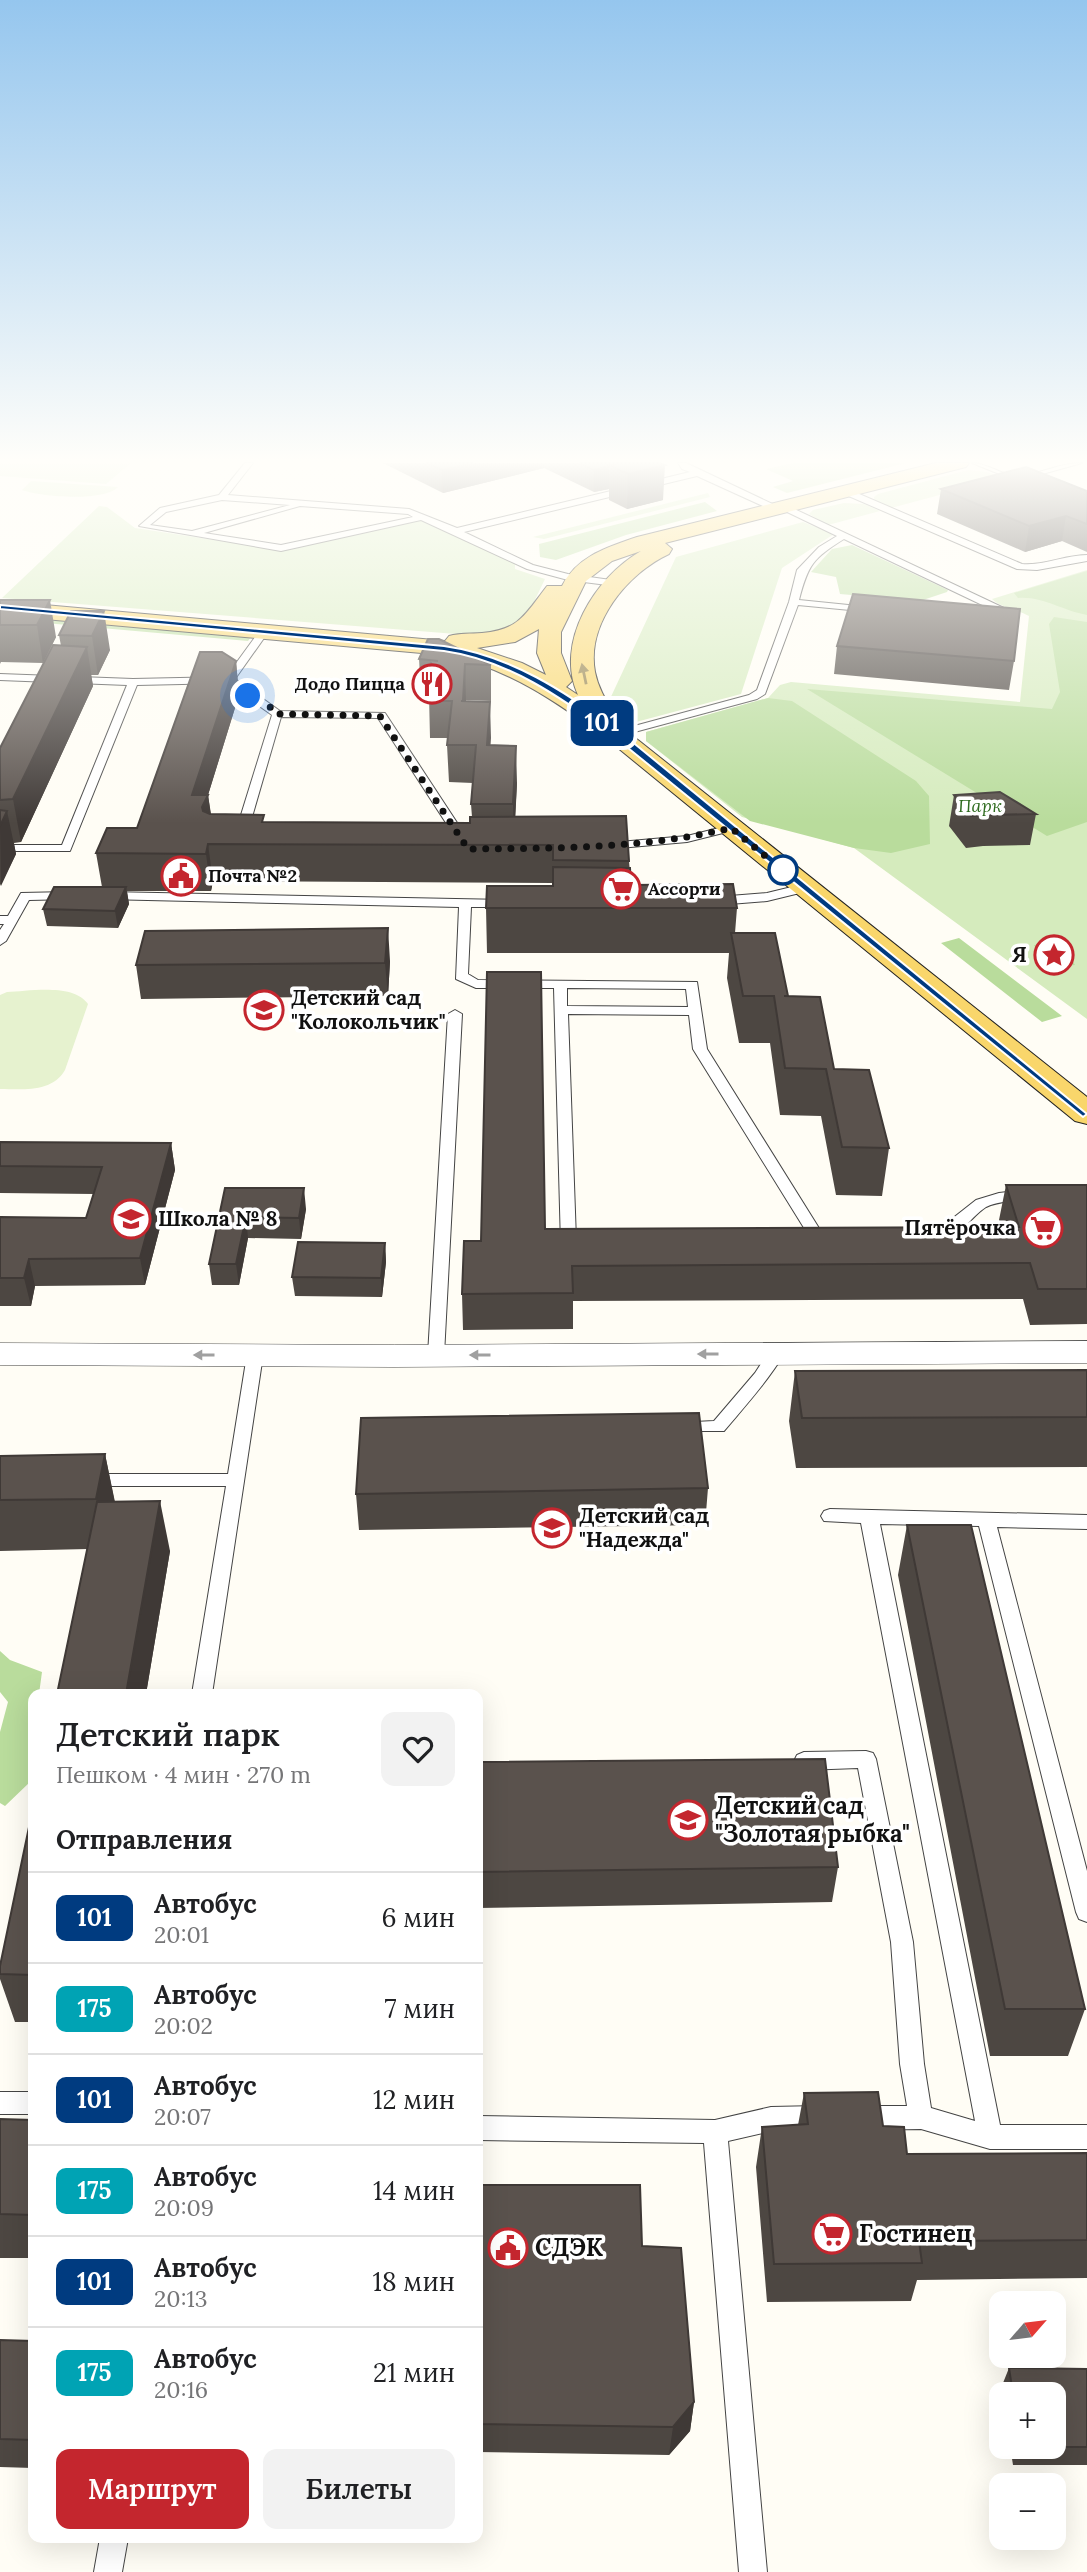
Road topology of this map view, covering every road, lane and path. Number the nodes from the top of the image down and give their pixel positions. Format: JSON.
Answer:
{"nodes":[{"id":1,"x":565,"y":583,"type":"edge"},
{"id":2,"x":571,"y":583,"type":"edge"},
{"id":3,"x":615,"y":583,"type":"edge"},
{"id":4,"x":800,"y":583,"type":"edge"},
{"id":5,"x":943,"y":583,"type":"edge"},
{"id":6,"x":794,"y":602,"type":"junction"},
{"id":7,"x":0,"y":608,"type":"edge"},
{"id":8,"x":873,"y":610,"type":"edge"},
{"id":9,"x":591,"y":624,"type":"junction"},
{"id":10,"x":997,"y":626,"type":"edge"},
{"id":11,"x":264,"y":631,"type":"junction"},
{"id":12,"x":364,"y":639,"type":"junction"},
{"id":13,"x":414,"y":642,"type":"junction"},
{"id":14,"x":548,"y":643,"type":"junction"},
{"id":15,"x":471,"y":652,"type":"junction"},
{"id":16,"x":504,"y":653,"type":"junction"},
{"id":17,"x":0,"y":677,"type":"edge"},
{"id":18,"x":229,"y":680,"type":"junction"},
{"id":19,"x":560,"y":681,"type":"junction"},
{"id":20,"x":133,"y":682,"type":"junction"},
{"id":21,"x":588,"y":713,"type":"junction"},
{"id":22,"x":277,"y":714,"type":"junction"},
{"id":23,"x":615,"y":733,"type":"junction"},
{"id":24,"x":731,"y":828,"type":"junction"},
{"id":25,"x":222,"y":829,"type":"edge"},
{"id":26,"x":597,"y":846,"type":"edge"},
{"id":27,"x":0,"y":849,"type":"edge"},
{"id":28,"x":455,"y":849,"type":"edge"},
{"id":29,"x":804,"y":888,"type":"junction"},
{"id":30,"x":701,"y":903,"type":"edge"},
{"id":31,"x":466,"y":904,"type":"junction"},
{"id":32,"x":519,"y":904,"type":"edge"},
{"id":33,"x":6,"y":920,"type":"edge"},
{"id":34,"x":0,"y":941,"type":"edge"},
{"id":35,"x":560,"y":984,"type":"junction"},
{"id":36,"x":561,"y":1010,"type":"junction"},
{"id":37,"x":695,"y":1011,"type":"junction"},
{"id":38,"x":455,"y":1014,"type":"dead end"},
{"id":39,"x":1087,"y":1114,"type":"edge"},
{"id":40,"x":1038,"y":1193,"type":"edge"},
{"id":41,"x":921,"y":1239,"type":"edge"},
{"id":42,"x":818,"y":1241,"type":"edge"},
{"id":43,"x":597,"y":1244,"type":"edge"},
{"id":44,"x":1087,"y":1352,"type":"edge"},
{"id":45,"x":0,"y":1354,"type":"edge"},
{"id":46,"x":776,"y":1354,"type":"junction"},
{"id":47,"x":255,"y":1355,"type":"junction"},
{"id":48,"x":436,"y":1355,"type":"junction"},
{"id":49,"x":662,"y":1428,"type":"edge"},
{"id":50,"x":69,"y":1480,"type":"edge"},
{"id":51,"x":235,"y":1480,"type":"junction"},
{"id":52,"x":830,"y":1516,"type":"dead end"},
{"id":53,"x":869,"y":1516,"type":"junction"},
{"id":54,"x":986,"y":1519,"type":"junction"},
{"id":55,"x":1087,"y":1522,"type":"edge"},
{"id":56,"x":203,"y":1689,"type":"edge"},
{"id":57,"x":786,"y":1762,"type":"edge"},
{"id":58,"x":1087,"y":1912,"type":"edge"},
{"id":59,"x":28,"y":2103,"type":"edge"},
{"id":60,"x":0,"y":2104,"type":"edge"},
{"id":61,"x":921,"y":2117,"type":"junction"},
{"id":62,"x":483,"y":2128,"type":"edge"},
{"id":63,"x":715,"y":2132,"type":"junction"},
{"id":64,"x":990,"y":2137,"type":"junction"},
{"id":65,"x":1087,"y":2137,"type":"edge"},
{"id":66,"x":113,"y":2543,"type":"edge"},
{"id":67,"x":108,"y":2572,"type":"edge"},
{"id":68,"x":753,"y":2572,"type":"edge"}],
"edges":[{"from":1,"to":13,"type":"main road"},
{"from":2,"to":14,"type":"main road"},
{"from":3,"to":9,"type":"main road"},
{"from":4,"to":6,"type":"lane"},
{"from":5,"to":10,"type":"lane"},
{"from":6,"to":8,"type":"lane"},
{"from":6,"to":23,"type":"lane"},
{"from":7,"to":11,"type":"main road"},
{"from":9,"to":14,"type":"main road"},
{"from":23,"to":9,"type":"main road","one_way":true},
{"from":11,"to":12,"type":"main road"},
{"from":11,"to":18,"type":"lane"},
{"from":12,"to":13,"type":"main road"},
{"from":12,"to":15,"type":"main road"},
{"from":13,"to":16,"type":"main road"},
{"from":14,"to":16,"type":"main road"},
{"from":14,"to":19,"type":"main road"},
{"from":15,"to":16,"type":"main road"},
{"from":15,"to":21,"type":"main road"},
{"from":16,"to":19,"type":"main road"},
{"from":17,"to":20,"type":"lane"},
{"from":18,"to":20,"type":"lane"},
{"from":18,"to":22,"type":"lane"},
{"from":19,"to":21,"type":"main road"},
{"from":20,"to":27,"type":"lane"},
{"from":21,"to":23,"type":"main road"},
{"from":22,"to":25,"type":"lane"},
{"from":22,"to":28,"type":"lane"},
{"from":23,"to":24,"type":"main road"},
{"from":24,"to":26,"type":"lane"},
{"from":24,"to":29,"type":"main road"},
{"from":29,"to":30,"type":"lane"},
{"from":29,"to":39,"type":"main road"},
{"from":31,"to":32,"type":"lane"},
{"from":31,"to":33,"type":"lane"},
{"from":31,"to":35,"type":"lane"},
{"from":33,"to":34,"type":"lane"},
{"from":35,"to":36,"type":"lane"},
{"from":35,"to":37,"type":"lane"},
{"from":36,"to":37,"type":"lane"},
{"from":36,"to":43,"type":"lane"},
{"from":37,"to":42,"type":"lane"},
{"from":38,"to":48,"type":"lane"},
{"from":40,"to":41,"type":"lane"},
{"from":44,"to":46,"type":"street"},
{"from":47,"to":45,"type":"street","one_way":true},
{"from":46,"to":48,"type":"street","one_way":true},
{"from":46,"to":49,"type":"lane"},
{"from":47,"to":48,"type":"street"},
{"from":47,"to":51,"type":"lane"},
{"from":50,"to":51,"type":"lane"},
{"from":51,"to":56,"type":"lane"},
{"from":52,"to":53,"type":"lane"},
{"from":53,"to":54,"type":"lane"},
{"from":53,"to":64,"type":"lane"},
{"from":54,"to":55,"type":"lane"},
{"from":54,"to":58,"type":"lane"},
{"from":57,"to":61,"type":"lane"},
{"from":59,"to":60,"type":"lane"},
{"from":61,"to":63,"type":"lane"},
{"from":61,"to":64,"type":"lane"},
{"from":62,"to":63,"type":"lane"},
{"from":63,"to":68,"type":"lane"},
{"from":64,"to":65,"type":"lane"},
{"from":66,"to":67,"type":"lane"}]}
